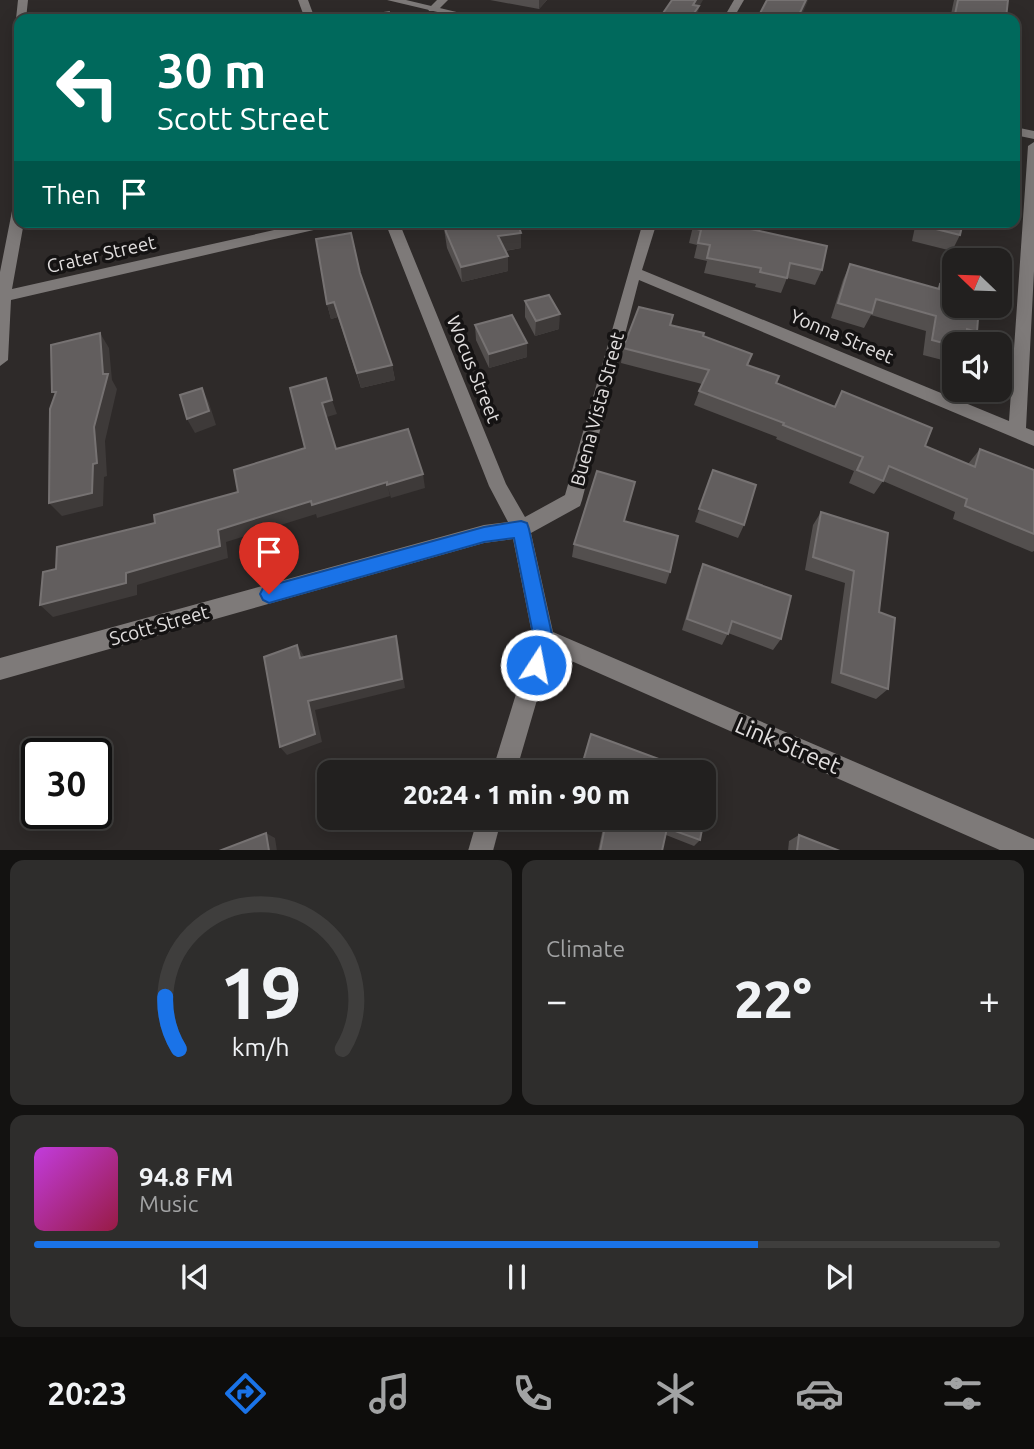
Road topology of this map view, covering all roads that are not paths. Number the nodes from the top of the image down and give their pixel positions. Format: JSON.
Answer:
{"nodes":[{"id":1,"x":391,"y":0,"type":"edge"},
{"id":2,"x":443,"y":0,"type":"edge"},
{"id":3,"x":433,"y":9,"type":"junction"},
{"id":4,"x":457,"y":14,"type":"edge"},
{"id":5,"x":1034,"y":146,"type":"edge"},
{"id":6,"x":16,"y":228,"type":"edge"},
{"id":7,"x":304,"y":228,"type":"edge"},
{"id":8,"x":394,"y":228,"type":"edge"},
{"id":9,"x":648,"y":228,"type":"edge"},
{"id":10,"x":634,"y":272,"type":"junction"},
{"id":11,"x":3,"y":296,"type":"junction"},
{"id":12,"x":0,"y":360,"type":"edge"},
{"id":13,"x":1017,"y":432,"type":"junction"},
{"id":14,"x":1034,"y":439,"type":"edge"},
{"id":15,"x":521,"y":529,"type":"junction"},
{"id":16,"x":544,"y":639,"type":"junction"},
{"id":17,"x":0,"y":669,"type":"edge"},
{"id":18,"x":508,"y":760,"type":"edge"},
{"id":19,"x":486,"y":830,"type":"edge"},
{"id":20,"x":480,"y":850,"type":"edge"},
{"id":21,"x":1032,"y":850,"type":"edge"}],
"edges":[{"from":1,"to":3,"type":"street"},
{"from":2,"to":3,"type":"street"},
{"from":3,"to":4,"type":"street"},
{"from":5,"to":13,"type":"street"},
{"from":6,"to":11,"type":"street"},
{"from":7,"to":11,"type":"street","name":"Crater Street"},
{"from":8,"to":15,"type":"street","name":"Wocus Street"},
{"from":9,"to":10,"type":"street","name":"Buena Vista Street"},
{"from":10,"to":13,"type":"street","name":"Yonna Street"},
{"from":10,"to":15,"type":"street","name":"Buena Vista Street"},
{"from":11,"to":12,"type":"street"},
{"from":13,"to":14,"type":"street","name":"Yonna Street"},
{"from":15,"to":16,"type":"street"},
{"from":15,"to":17,"type":"street","name":"Scott Street"},
{"from":16,"to":18,"type":"street"},
{"from":16,"to":21,"type":"street","name":"Link Street"},
{"from":19,"to":20,"type":"street"}]}
